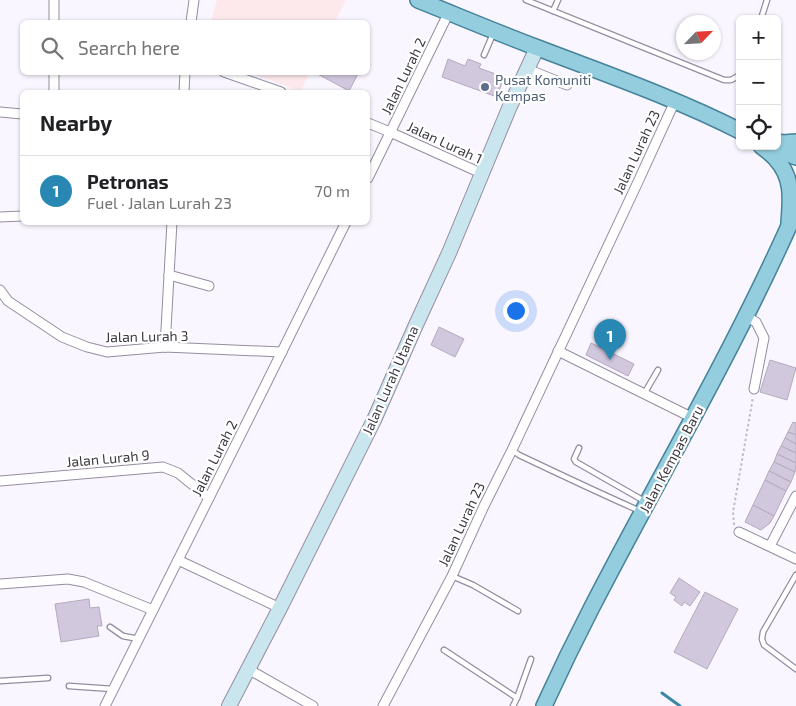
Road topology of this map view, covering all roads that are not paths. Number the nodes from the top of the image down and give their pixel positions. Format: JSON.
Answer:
{"nodes":[{"id":1,"x":54,"y":0,"type":"edge"},
{"id":2,"x":194,"y":0,"type":"edge"},
{"id":3,"x":418,"y":0,"type":"edge"},
{"id":4,"x":526,"y":0,"type":"edge"},
{"id":5,"x":558,"y":0,"type":"edge"},
{"id":6,"x":767,"y":0,"type":"edge"},
{"id":7,"x":553,"y":11,"type":"junction"},
{"id":8,"x":449,"y":12,"type":"junction"},
{"id":9,"x":762,"y":15,"type":"edge"},
{"id":10,"x":54,"y":20,"type":"edge"},
{"id":11,"x":191,"y":20,"type":"edge"},
{"id":12,"x":494,"y":30,"type":"junction"},
{"id":13,"x":537,"y":48,"type":"junction"},
{"id":14,"x":484,"y":55,"type":"dead end"},
{"id":15,"x":527,"y":69,"type":"junction"},
{"id":16,"x":54,"y":75,"type":"edge"},
{"id":17,"x":185,"y":75,"type":"edge"},
{"id":18,"x":232,"y":75,"type":"edge"},
{"id":19,"x":736,"y":78,"type":"edge"},
{"id":20,"x":567,"y":85,"type":"dead end"},
{"id":21,"x":54,"y":90,"type":"edge"},
{"id":22,"x":184,"y":90,"type":"edge"},
{"id":23,"x":274,"y":90,"type":"edge"},
{"id":24,"x":675,"y":100,"type":"junction"},
{"id":25,"x":0,"y":112,"type":"edge"},
{"id":26,"x":20,"y":114,"type":"edge"},
{"id":27,"x":370,"y":125,"type":"edge"},
{"id":28,"x":736,"y":129,"type":"edge"},
{"id":29,"x":390,"y":132,"type":"junction"},
{"id":30,"x":796,"y":142,"type":"edge"},
{"id":31,"x":781,"y":144,"type":"edge"},
{"id":32,"x":781,"y":147,"type":"edge"},
{"id":33,"x":781,"y":149,"type":"edge"},
{"id":34,"x":766,"y":150,"type":"edge"},
{"id":35,"x":796,"y":151,"type":"edge"},
{"id":36,"x":796,"y":157,"type":"edge"},
{"id":37,"x":370,"y":174,"type":"edge"},
{"id":38,"x":483,"y":174,"type":"junction"},
{"id":39,"x":796,"y":210,"type":"edge"},
{"id":40,"x":20,"y":216,"type":"edge"},
{"id":41,"x":0,"y":217,"type":"edge"},
{"id":42,"x":792,"y":224,"type":"edge"},
{"id":43,"x":172,"y":225,"type":"edge"},
{"id":44,"x":342,"y":225,"type":"edge"},
{"id":45,"x":169,"y":275,"type":"junction"},
{"id":46,"x":209,"y":286,"type":"dead end"},
{"id":47,"x":0,"y":290,"type":"edge"},
{"id":48,"x":745,"y":316,"type":"junction"},
{"id":49,"x":165,"y":347,"type":"junction"},
{"id":50,"x":558,"y":351,"type":"junction"},
{"id":51,"x":282,"y":352,"type":"junction"},
{"id":52,"x":658,"y":370,"type":"dead end"},
{"id":53,"x":754,"y":389,"type":"road end"},
{"id":54,"x":644,"y":394,"type":"junction"},
{"id":55,"x":693,"y":418,"type":"junction"},
{"id":56,"x":579,"y":448,"type":"dead end"},
{"id":57,"x":512,"y":450,"type":"junction"},
{"id":58,"x":0,"y":481,"type":"edge"},
{"id":59,"x":796,"y":496,"type":"edge"},
{"id":60,"x":209,"y":498,"type":"junction"},
{"id":61,"x":645,"y":507,"type":"junction"},
{"id":62,"x":739,"y":532,"type":"road end"},
{"id":63,"x":770,"y":546,"type":"junction"},
{"id":64,"x":796,"y":559,"type":"edge"},
{"id":65,"x":178,"y":560,"type":"junction"},
{"id":66,"x":796,"y":575,"type":"edge"},
{"id":67,"x":452,"y":576,"type":"junction"},
{"id":68,"x":0,"y":584,"type":"edge"},
{"id":69,"x":280,"y":608,"type":"junction"},
{"id":70,"x":153,"y":610,"type":"junction"},
{"id":71,"x":518,"y":610,"type":"dead end"},
{"id":72,"x":110,"y":627,"type":"dead end"},
{"id":73,"x":138,"y":639,"type":"junction"},
{"id":74,"x":444,"y":650,"type":"dead end"},
{"id":75,"x":531,"y":659,"type":"dead end"},
{"id":76,"x":796,"y":669,"type":"edge"},
{"id":77,"x":248,"y":670,"type":"junction"},
{"id":78,"x":48,"y":678,"type":"dead end"},
{"id":79,"x":0,"y":680,"type":"edge"},
{"id":80,"x":69,"y":686,"type":"dead end"},
{"id":81,"x":113,"y":689,"type":"junction"},
{"id":82,"x":517,"y":698,"type":"junction"},
{"id":83,"x":105,"y":706,"type":"edge"},
{"id":84,"x":229,"y":706,"type":"edge"},
{"id":85,"x":313,"y":706,"type":"edge"},
{"id":86,"x":383,"y":706,"type":"edge"},
{"id":87,"x":513,"y":706,"type":"edge"},
{"id":88,"x":544,"y":706,"type":"edge"}],
"edges":[{"from":1,"to":10,"type":"street"},
{"from":2,"to":11,"type":"street"},
{"from":3,"to":8,"type":"main road"},
{"from":4,"to":7,"type":"lane"},
{"from":5,"to":7,"type":"lane"},
{"from":6,"to":9,"type":"lane"},
{"from":7,"to":19,"type":"lane"},
{"from":8,"to":12,"type":"main road"},
{"from":8,"to":29,"type":"street","name":"Jalan Lurah 2"},
{"from":12,"to":13,"type":"main road"},
{"from":12,"to":14,"type":"lane"},
{"from":13,"to":15,"type":"street","name":"Jalan Lurah Utama"},
{"from":13,"to":24,"type":"main road"},
{"from":15,"to":20,"type":"street"},
{"from":15,"to":38,"type":"street","name":"Jalan Lurah Utama"},
{"from":16,"to":21,"type":"street"},
{"from":17,"to":22,"type":"street"},
{"from":18,"to":23,"type":"street"},
{"from":24,"to":28,"type":"main road"},
{"from":24,"to":50,"type":"street","name":"Jalan Lurah 23"},
{"from":25,"to":26,"type":"street"},
{"from":27,"to":29,"type":"street","name":"Jalan Lurah 1"},
{"from":29,"to":37,"type":"street","name":"Jalan Lurah 2"},
{"from":29,"to":38,"type":"street","name":"Jalan Lurah 1"},
{"from":30,"to":31,"type":"main road"},
{"from":32,"to":35,"type":"main road"},
{"from":33,"to":36,"type":"main road"},
{"from":34,"to":42,"type":"main road"},
{"from":38,"to":69,"type":"street","name":"Jalan Lurah Utama"},
{"from":39,"to":42,"type":"main road","name":"Jalan Kempas Baru"},
{"from":40,"to":41,"type":"street"},
{"from":42,"to":48,"type":"main road","name":"Jalan Kempas Baru"},
{"from":43,"to":45,"type":"street"},
{"from":44,"to":51,"type":"street","name":"Jalan Lurah 2"},
{"from":45,"to":46,"type":"street"},
{"from":45,"to":49,"type":"street"},
{"from":47,"to":49,"type":"street","name":"Jalan Lurah 3"},
{"from":48,"to":53,"type":"street"},
{"from":48,"to":55,"type":"main road","name":"Jalan Kempas Baru"},
{"from":49,"to":51,"type":"street","name":"Jalan Lurah 3"},
{"from":50,"to":54,"type":"street"},
{"from":50,"to":57,"type":"street","name":"Jalan Lurah 23"},
{"from":51,"to":60,"type":"street","name":"Jalan Lurah 2"},
{"from":52,"to":54,"type":"lane"},
{"from":54,"to":55,"type":"street"},
{"from":55,"to":61,"type":"main road","name":"Jalan Kempas Baru"},
{"from":56,"to":61,"type":"lane"},
{"from":57,"to":61,"type":"lane"},
{"from":57,"to":67,"type":"street","name":"Jalan Lurah 23"},
{"from":58,"to":60,"type":"street","name":"Jalan Lurah 9"},
{"from":59,"to":63,"type":"street"},
{"from":60,"to":65,"type":"street","name":"Jalan Lurah 2"},
{"from":61,"to":88,"type":"main road","name":"Jalan Kempas Baru"},
{"from":62,"to":63,"type":"street"},
{"from":63,"to":64,"type":"street"},
{"from":65,"to":69,"type":"street"},
{"from":65,"to":70,"type":"street","name":"Jalan Lurah 2"},
{"from":66,"to":76,"type":"lane"},
{"from":67,"to":71,"type":"lane"},
{"from":67,"to":86,"type":"street","name":"Jalan Lurah 23"},
{"from":68,"to":70,"type":"street"},
{"from":69,"to":77,"type":"street","name":"Jalan Lurah Utama"},
{"from":70,"to":73,"type":"street","name":"Jalan Lurah 2"},
{"from":72,"to":73,"type":"lane"},
{"from":73,"to":81,"type":"street","name":"Jalan Lurah 2"},
{"from":74,"to":82,"type":"lane"},
{"from":75,"to":82,"type":"lane"},
{"from":77,"to":84,"type":"street","name":"Jalan Lurah Utama"},
{"from":77,"to":85,"type":"street"},
{"from":78,"to":79,"type":"lane"},
{"from":80,"to":81,"type":"lane"},
{"from":81,"to":83,"type":"street","name":"Jalan Lurah 2"},
{"from":82,"to":87,"type":"lane"}]}
